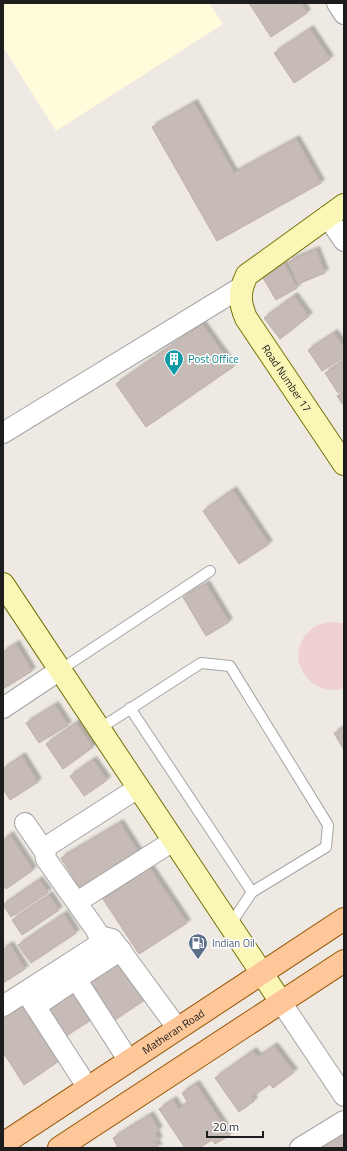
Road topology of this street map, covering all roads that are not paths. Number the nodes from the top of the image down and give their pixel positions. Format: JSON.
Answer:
{"nodes":[{"id":1,"x":337,"y":3,"type":"edge"},
{"id":2,"x":344,"y":14,"type":"edge"},
{"id":3,"x":335,"y":211,"type":"edge"},
{"id":4,"x":344,"y":241,"type":"edge"},
{"id":5,"x":240,"y":288,"type":"junction"},
{"id":6,"x":3,"y":433,"type":"edge"},
{"id":7,"x":344,"y":464,"type":"edge"},
{"id":8,"x":210,"y":571,"type":"dead end"},
{"id":9,"x":3,"y":584,"type":"edge"},
{"id":10,"x":60,"y":670,"type":"junction"},
{"id":11,"x":3,"y":708,"type":"edge"},
{"id":12,"x":130,"y":708,"type":"junction"},
{"id":13,"x":98,"y":729,"type":"junction"},
{"id":14,"x":138,"y":788,"type":"junction"},
{"id":15,"x":25,"y":823,"type":"dead end"},
{"id":16,"x":173,"y":841,"type":"junction"},
{"id":17,"x":45,"y":852,"type":"junction"},
{"id":18,"x":252,"y":892,"type":"junction"},
{"id":19,"x":77,"y":902,"type":"junction"},
{"id":20,"x":344,"y":919,"type":"edge"},
{"id":21,"x":230,"y":925,"type":"junction"},
{"id":22,"x":99,"y":936,"type":"junction"},
{"id":23,"x":121,"y":950,"type":"junction"},
{"id":24,"x":344,"y":961,"type":"edge"},
{"id":25,"x":74,"y":971,"type":"junction"},
{"id":26,"x":262,"y":973,"type":"junction"},
{"id":27,"x":31,"y":999,"type":"junction"},
{"id":28,"x":281,"y":1002,"type":"junction"},
{"id":29,"x":3,"y":1006,"type":"edge"},
{"id":30,"x":178,"y":1029,"type":"junction"},
{"id":31,"x":132,"y":1059,"type":"junction"},
{"id":32,"x":88,"y":1088,"type":"junction"},
{"id":33,"x":344,"y":1096,"type":"edge"},
{"id":34,"x":344,"y":1121,"type":"edge"},
{"id":35,"x":3,"y":1144,"type":"edge"},
{"id":36,"x":59,"y":1148,"type":"edge"},
{"id":37,"x":300,"y":1148,"type":"edge"}],
"edges":[{"from":1,"to":2,"type":"street"},
{"from":3,"to":4,"type":"street"},
{"from":3,"to":5,"type":"street"},
{"from":5,"to":6,"type":"street"},
{"from":5,"to":7,"type":"street","name":"Road Number 17"},
{"from":8,"to":10,"type":"lane"},
{"from":9,"to":10,"type":"street"},
{"from":10,"to":11,"type":"street"},
{"from":10,"to":13,"type":"street"},
{"from":12,"to":13,"type":"lane"},
{"from":12,"to":18,"type":"lane"},
{"from":12,"to":18,"type":"lane"},
{"from":13,"to":14,"type":"street"},
{"from":14,"to":16,"type":"street"},
{"from":14,"to":17,"type":"street"},
{"from":15,"to":17,"type":"street"},
{"from":16,"to":19,"type":"street"},
{"from":16,"to":21,"type":"street"},
{"from":17,"to":19,"type":"street"},
{"from":18,"to":21,"type":"lane"},
{"from":19,"to":22,"type":"street"},
{"from":20,"to":26,"type":"main road","name":"Matheran Road"},
{"from":21,"to":26,"type":"street"},
{"from":22,"to":23,"type":"street"},
{"from":22,"to":25,"type":"street"},
{"from":23,"to":25,"type":"street"},
{"from":23,"to":30,"type":"street"},
{"from":24,"to":28,"type":"main road"},
{"from":25,"to":27,"type":"street"},
{"from":25,"to":31,"type":"street"},
{"from":26,"to":28,"type":"street"},
{"from":26,"to":30,"type":"main road","name":"Matheran Road"},
{"from":27,"to":29,"type":"street"},
{"from":27,"to":32,"type":"street"},
{"from":28,"to":33,"type":"street"},
{"from":28,"to":36,"type":"main road"},
{"from":30,"to":31,"type":"main road","name":"Matheran Road"},
{"from":31,"to":32,"type":"main road","name":"Matheran Road"},
{"from":32,"to":35,"type":"main road","name":"Matheran Road"},
{"from":34,"to":37,"type":"street"}]}
